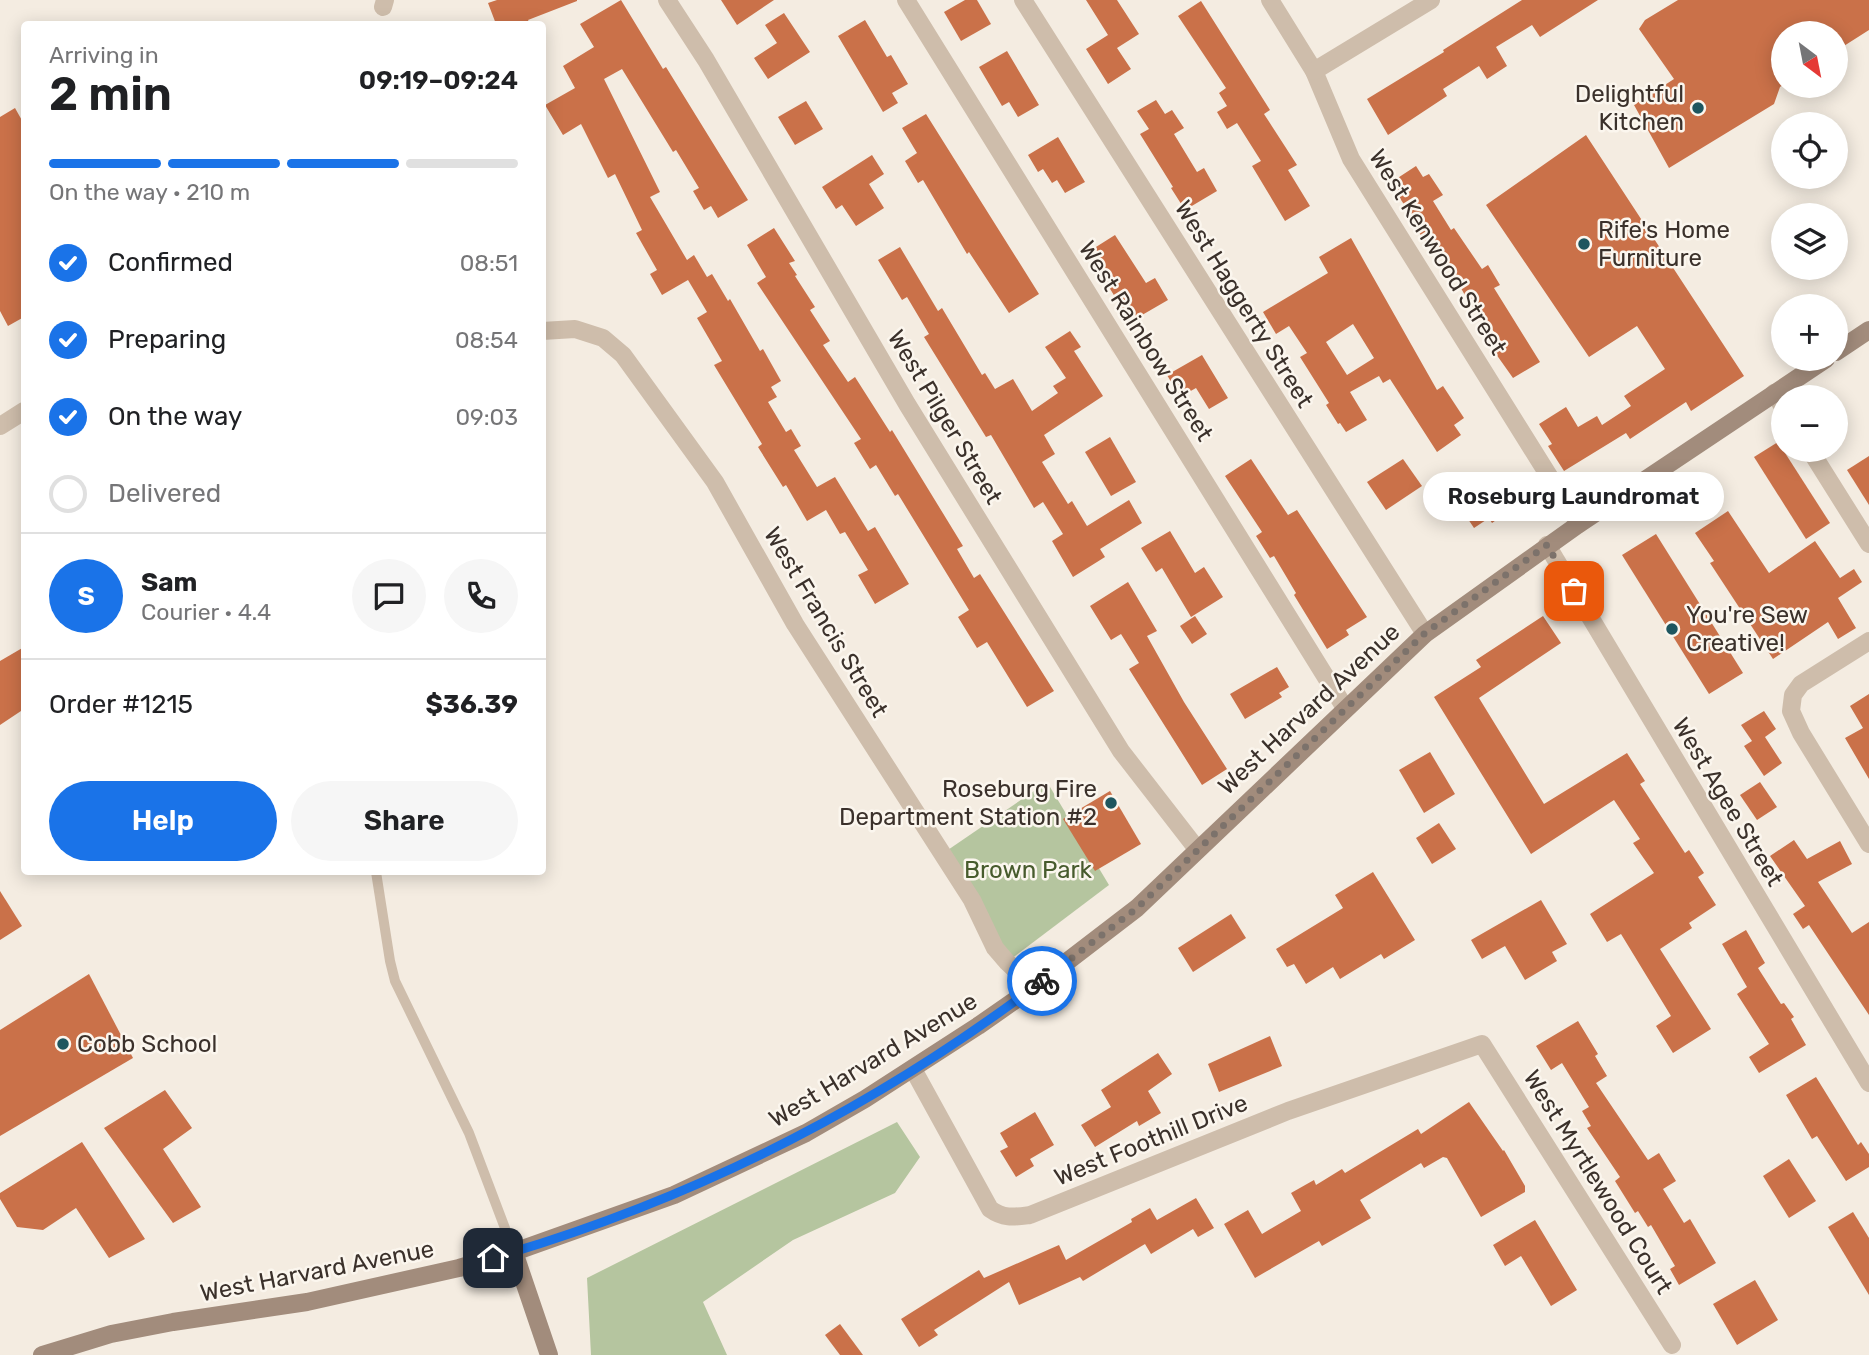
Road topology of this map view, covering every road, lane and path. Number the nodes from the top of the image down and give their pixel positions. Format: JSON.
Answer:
{"nodes":[{"id":1,"x":667,"y":0,"type":"edge"},
{"id":2,"x":906,"y":0,"type":"edge"},
{"id":3,"x":1023,"y":0,"type":"edge"},
{"id":4,"x":1270,"y":0,"type":"edge"},
{"id":5,"x":1431,"y":0,"type":"edge"},
{"id":6,"x":1314,"y":71,"type":"junction"},
{"id":7,"x":1869,"y":330,"type":"edge"},
{"id":8,"x":546,"y":331,"type":"edge"},
{"id":9,"x":1848,"y":344,"type":"edge"},
{"id":10,"x":1812,"y":371,"type":"edge"},
{"id":11,"x":1796,"y":385,"type":"edge"},
{"id":12,"x":1771,"y":405,"type":"edge"},
{"id":13,"x":21,"y":413,"type":"edge"},
{"id":14,"x":0,"y":426,"type":"edge"},
{"id":15,"x":1818,"y":462,"type":"edge"},
{"id":16,"x":1578,"y":524,"type":"junction"},
{"id":17,"x":1869,"y":544,"type":"edge"},
{"id":18,"x":1547,"y":545,"type":"junction"},
{"id":19,"x":1424,"y":634,"type":"junction"},
{"id":20,"x":1869,"y":641,"type":"edge"},
{"id":21,"x":1345,"y":708,"type":"junction"},
{"id":22,"x":1869,"y":844,"type":"edge"},
{"id":23,"x":1197,"y":849,"type":"junction"},
{"id":24,"x":376,"y":875,"type":"edge"},
{"id":25,"x":1034,"y":987,"type":"junction"},
{"id":26,"x":1482,"y":1044,"type":"joint"},
{"id":27,"x":913,"y":1069,"type":"junction"},
{"id":28,"x":1869,"y":1083,"type":"edge"},
{"id":29,"x":513,"y":1252,"type":"junction"},
{"id":30,"x":1672,"y":1346,"type":"dead end"},
{"id":31,"x":42,"y":1355,"type":"edge"},
{"id":32,"x":549,"y":1355,"type":"edge"}],
"edges":[{"from":1,"to":23,"type":"street","name":"West Pilger Street"},
{"from":2,"to":21,"type":"street","name":"West Rainbow Street"},
{"from":3,"to":19,"type":"street","name":"West Haggerty Street"},
{"from":4,"to":6,"type":"street","name":"West Kenwood Street"},
{"from":5,"to":6,"type":"street"},
{"from":6,"to":16,"type":"street","name":"West Kenwood Street"},
{"from":7,"to":9,"type":"main road"},
{"from":8,"to":25,"type":"street","name":"West Francis Street"},
{"from":10,"to":11,"type":"main road","name":"West Harvard Avenue"},
{"from":12,"to":16,"type":"main road","name":"West Harvard Avenue"},
{"from":13,"to":14,"type":"street"},
{"from":15,"to":17,"type":"street"},
{"from":16,"to":18,"type":"main road","name":"West Harvard Avenue"},
{"from":18,"to":19,"type":"main road","name":"West Harvard Avenue"},
{"from":18,"to":28,"type":"street","name":"West Agee Street"},
{"from":19,"to":21,"type":"main road","name":"West Harvard Avenue"},
{"from":20,"to":22,"type":"street"},
{"from":21,"to":23,"type":"main road","name":"West Harvard Avenue"},
{"from":23,"to":25,"type":"main road","name":"West Harvard Avenue"},
{"from":24,"to":29,"type":"lane"},
{"from":25,"to":27,"type":"main road","name":"West Harvard Avenue"},
{"from":26,"to":27,"type":"street","name":"West Foothill Drive"},
{"from":26,"to":30,"type":"street","name":"West Myrtlewood Court"},
{"from":27,"to":29,"type":"main road","name":"West Harvard Avenue"},
{"from":29,"to":31,"type":"main road","name":"West Harvard Avenue"},
{"from":29,"to":32,"type":"main road"}]}
